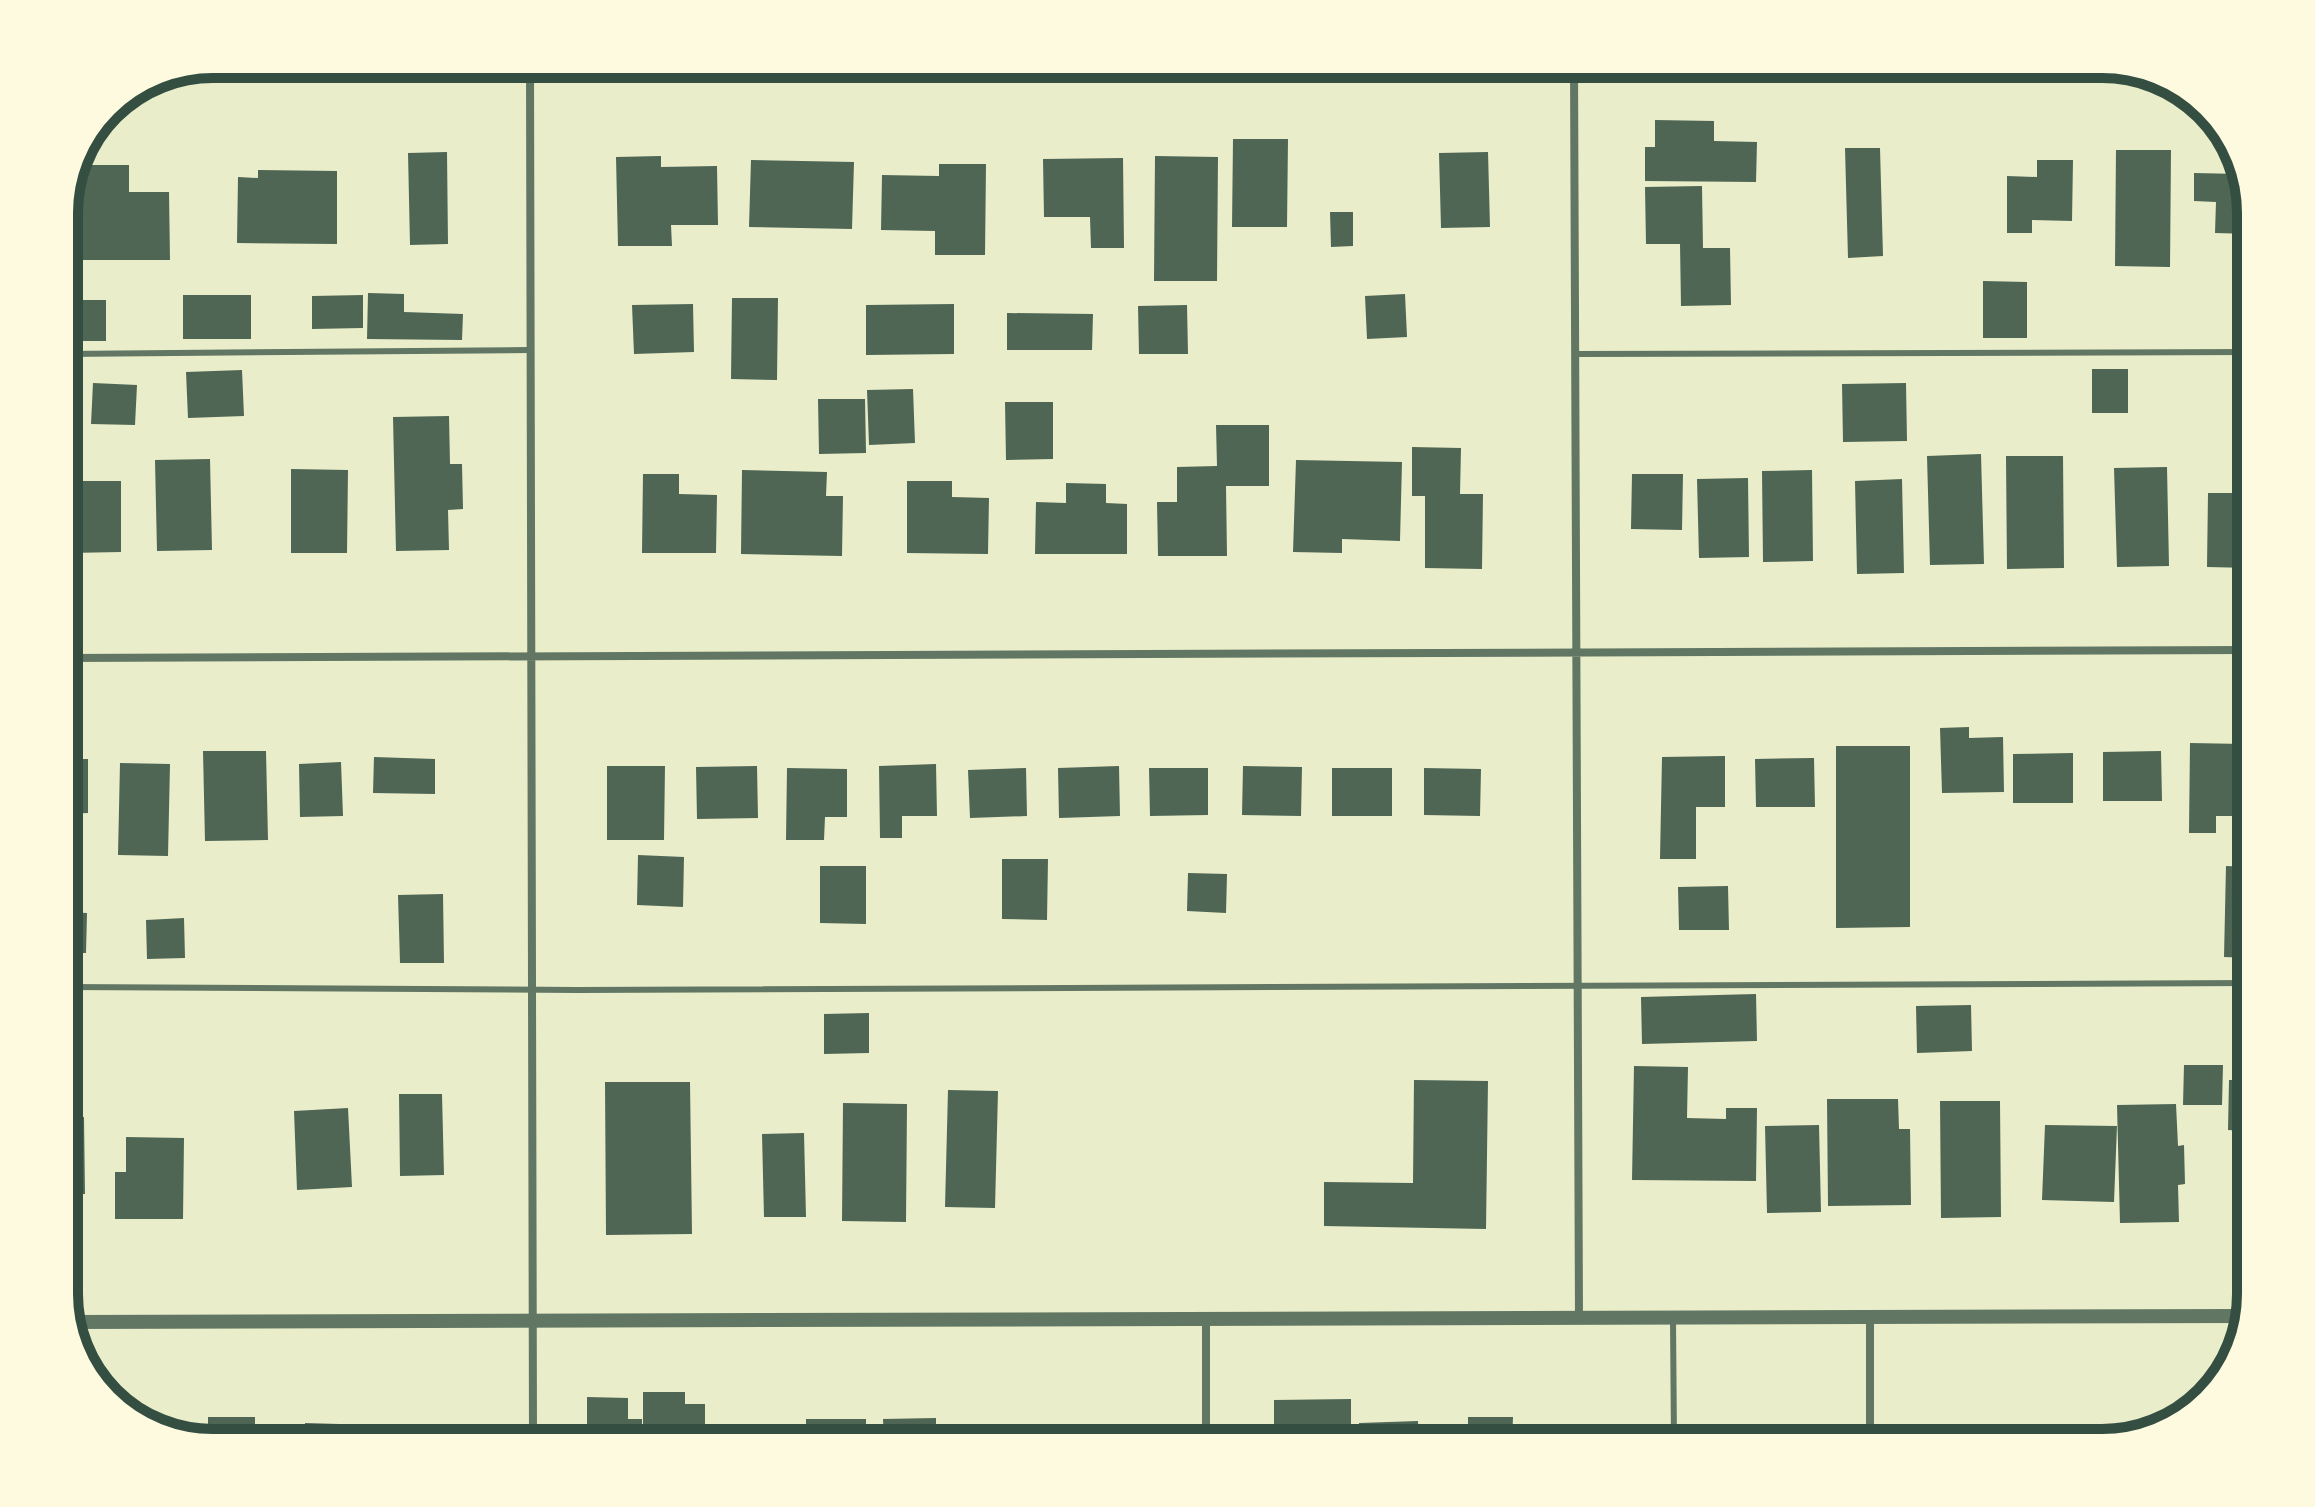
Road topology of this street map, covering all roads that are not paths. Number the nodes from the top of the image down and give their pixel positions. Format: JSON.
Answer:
{"nodes":[{"id":1,"x":530,"y":78,"type":"edge"},
{"id":2,"x":1574,"y":78,"type":"edge"},
{"id":3,"x":530,"y":350,"type":"junction"},
{"id":4,"x":2237,"y":352,"type":"edge"},
{"id":5,"x":78,"y":354,"type":"edge"},
{"id":6,"x":1575,"y":354,"type":"junction"},
{"id":7,"x":2237,"y":650,"type":"edge"},
{"id":8,"x":1576,"y":653,"type":"junction"},
{"id":9,"x":531,"y":656,"type":"junction"},
{"id":10,"x":78,"y":658,"type":"edge"},
{"id":11,"x":2237,"y":983,"type":"edge"},
{"id":12,"x":1578,"y":985,"type":"junction"},
{"id":13,"x":78,"y":987,"type":"edge"},
{"id":14,"x":532,"y":990,"type":"junction"},
{"id":15,"x":2234,"y":1316,"type":"edge"},
{"id":16,"x":1870,"y":1318,"type":"junction"},
{"id":17,"x":1579,"y":1319,"type":"junction"},
{"id":18,"x":1673,"y":1319,"type":"junction"},
{"id":19,"x":1206,"y":1320,"type":"junction"},
{"id":20,"x":532,"y":1321,"type":"junction"},
{"id":21,"x":82,"y":1322,"type":"edge"},
{"id":22,"x":533,"y":1429,"type":"edge"},
{"id":23,"x":1206,"y":1429,"type":"edge"},
{"id":24,"x":1674,"y":1429,"type":"edge"},
{"id":25,"x":1870,"y":1429,"type":"edge"}],
"edges":[{"from":1,"to":3,"type":"street"},
{"from":2,"to":6,"type":"street"},
{"from":3,"to":5,"type":"lane"},
{"from":3,"to":9,"type":"street"},
{"from":4,"to":6,"type":"lane"},
{"from":6,"to":8,"type":"street"},
{"from":7,"to":8,"type":"street"},
{"from":8,"to":9,"type":"street"},
{"from":8,"to":12,"type":"street"},
{"from":9,"to":10,"type":"street"},
{"from":9,"to":14,"type":"street"},
{"from":11,"to":12,"type":"lane"},
{"from":12,"to":14,"type":"lane"},
{"from":12,"to":17,"type":"street"},
{"from":13,"to":14,"type":"lane"},
{"from":14,"to":20,"type":"street"},
{"from":15,"to":16,"type":"street"},
{"from":16,"to":18,"type":"street"},
{"from":16,"to":25,"type":"street"},
{"from":17,"to":18,"type":"street"},
{"from":17,"to":19,"type":"street"},
{"from":18,"to":24,"type":"lane"},
{"from":19,"to":20,"type":"street"},
{"from":19,"to":23,"type":"street"},
{"from":20,"to":21,"type":"street"},
{"from":20,"to":22,"type":"street"}]}
